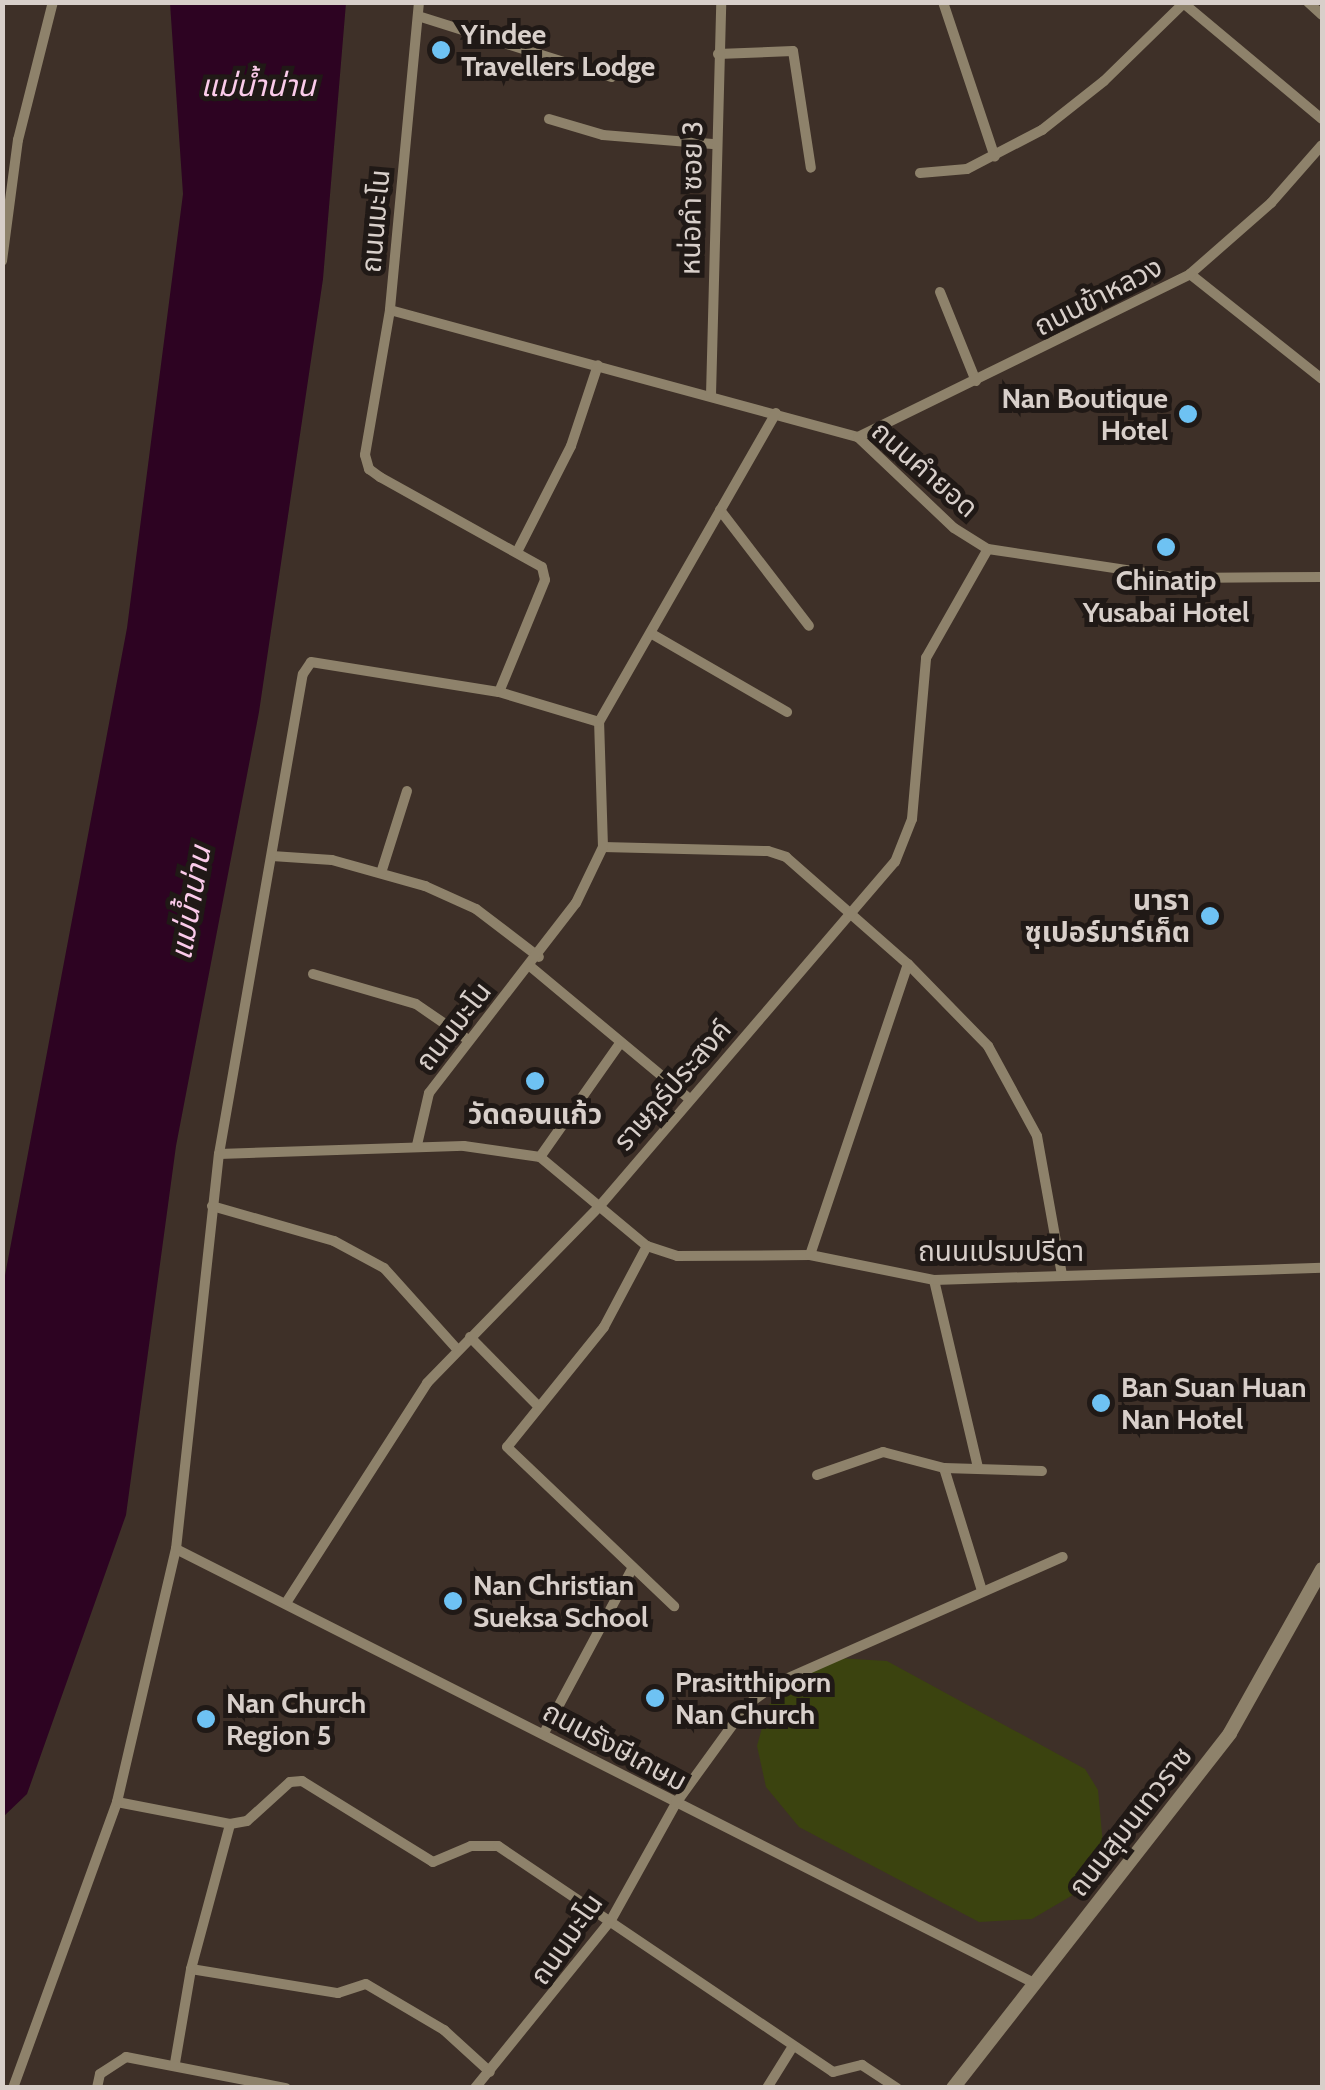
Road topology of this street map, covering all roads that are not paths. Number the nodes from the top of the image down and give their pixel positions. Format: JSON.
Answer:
{"nodes":[{"id":1,"x":53,"y":2,"type":"edge"},
{"id":2,"x":419,"y":2,"type":"edge"},
{"id":3,"x":721,"y":2,"type":"edge"},
{"id":4,"x":943,"y":2,"type":"edge"},
{"id":5,"x":1308,"y":2,"type":"edge"},
{"id":6,"x":1183,"y":3,"type":"edge"},
{"id":7,"x":1322,"y":15,"type":"edge"},
{"id":8,"x":418,"y":16,"type":"junction"},
{"id":9,"x":718,"y":54,"type":"junction"},
{"id":10,"x":612,"y":76,"type":"dead end"},
{"id":11,"x":549,"y":119,"type":"dead end"},
{"id":12,"x":1322,"y":119,"type":"edge"},
{"id":13,"x":713,"y":144,"type":"junction"},
{"id":14,"x":1322,"y":145,"type":"edge"},
{"id":15,"x":996,"y":157,"type":"junction"},
{"id":16,"x":811,"y":168,"type":"dead end"},
{"id":17,"x":920,"y":173,"type":"dead end"},
{"id":18,"x":2,"y":261,"type":"edge"},
{"id":19,"x":1190,"y":274,"type":"junction"},
{"id":20,"x":940,"y":292,"type":"dead end"},
{"id":21,"x":390,"y":310,"type":"junction"},
{"id":22,"x":598,"y":365,"type":"junction"},
{"id":23,"x":1322,"y":378,"type":"edge"},
{"id":24,"x":976,"y":381,"type":"junction"},
{"id":25,"x":711,"y":395,"type":"junction"},
{"id":26,"x":776,"y":413,"type":"junction"},
{"id":27,"x":858,"y":437,"type":"junction"},
{"id":28,"x":720,"y":510,"type":"junction"},
{"id":29,"x":988,"y":549,"type":"junction"},
{"id":30,"x":517,"y":552,"type":"junction"},
{"id":31,"x":1322,"y":577,"type":"edge"},
{"id":32,"x":809,"y":626,"type":"dead end"},
{"id":33,"x":652,"y":634,"type":"junction"},
{"id":34,"x":499,"y":692,"type":"junction"},
{"id":35,"x":786,"y":712,"type":"dead end"},
{"id":36,"x":599,"y":722,"type":"junction"},
{"id":37,"x":407,"y":791,"type":"dead end"},
{"id":38,"x":603,"y":846,"type":"junction"},
{"id":39,"x":272,"y":856,"type":"junction"},
{"id":40,"x":381,"y":873,"type":"junction"},
{"id":41,"x":856,"y":915,"type":"junction"},
{"id":42,"x":539,"y":957,"type":"junction"},
{"id":43,"x":908,"y":964,"type":"junction"},
{"id":44,"x":531,"y":967,"type":"junction"},
{"id":45,"x":313,"y":974,"type":"dead end"},
{"id":46,"x":467,"y":1040,"type":"junction"},
{"id":47,"x":620,"y":1043,"type":"junction"},
{"id":48,"x":687,"y":1097,"type":"junction"},
{"id":49,"x":417,"y":1145,"type":"junction"},
{"id":50,"x":219,"y":1154,"type":"junction"},
{"id":51,"x":540,"y":1156,"type":"junction"},
{"id":52,"x":212,"y":1206,"type":"junction"},
{"id":53,"x":598,"y":1208,"type":"junction"},
{"id":54,"x":647,"y":1246,"type":"junction"},
{"id":55,"x":810,"y":1255,"type":"junction"},
{"id":56,"x":1322,"y":1268,"type":"edge"},
{"id":57,"x":1062,"y":1275,"type":"junction"},
{"id":58,"x":934,"y":1280,"type":"junction"},
{"id":59,"x":470,"y":1337,"type":"junction"},
{"id":60,"x":457,"y":1349,"type":"junction"},
{"id":61,"x":539,"y":1407,"type":"junction"},
{"id":62,"x":944,"y":1468,"type":"junction"},
{"id":63,"x":978,"y":1468,"type":"junction"},
{"id":64,"x":1042,"y":1471,"type":"dead end"},
{"id":65,"x":817,"y":1475,"type":"dead end"},
{"id":66,"x":176,"y":1549,"type":"junction"},
{"id":67,"x":1063,"y":1557,"type":"dead end"},
{"id":68,"x":632,"y":1566,"type":"junction"},
{"id":69,"x":1322,"y":1570,"type":"edge"},
{"id":70,"x":982,"y":1592,"type":"junction"},
{"id":71,"x":286,"y":1603,"type":"junction"},
{"id":72,"x":674,"y":1606,"type":"dead end"},
{"id":73,"x":544,"y":1733,"type":"junction"},
{"id":74,"x":117,"y":1802,"type":"junction"},
{"id":75,"x":676,"y":1803,"type":"junction"},
{"id":76,"x":230,"y":1824,"type":"junction"},
{"id":77,"x":611,"y":1920,"type":"junction"},
{"id":78,"x":190,"y":1969,"type":"junction"},
{"id":79,"x":1034,"y":1983,"type":"junction"},
{"id":80,"x":793,"y":2046,"type":"junction"},
{"id":81,"x":174,"y":2063,"type":"junction"},
{"id":82,"x":490,"y":2072,"type":"junction"},
{"id":83,"x":14,"y":2088,"type":"edge"},
{"id":84,"x":97,"y":2088,"type":"edge"},
{"id":85,"x":286,"y":2088,"type":"edge"},
{"id":86,"x":475,"y":2088,"type":"edge"},
{"id":87,"x":767,"y":2088,"type":"edge"},
{"id":88,"x":897,"y":2088,"type":"edge"},
{"id":89,"x":953,"y":2088,"type":"edge"}],
"edges":[{"from":1,"to":18,"type":"street"},
{"from":2,"to":8,"type":"street","name":"ถนนมะโน"},
{"from":3,"to":9,"type":"street","name":"หน่อคำ ซอย 3"},
{"from":4,"to":15,"type":"street"},
{"from":5,"to":7,"type":"street"},
{"from":6,"to":12,"type":"street"},
{"from":6,"to":15,"type":"street"},
{"from":8,"to":10,"type":"street"},
{"from":8,"to":21,"type":"street","name":"ถนนมะโน"},
{"from":9,"to":13,"type":"street","name":"หน่อคำ ซอย 3"},
{"from":9,"to":16,"type":"street"},
{"from":11,"to":13,"type":"street"},
{"from":13,"to":25,"type":"street","name":"หน่อคำ ซอย 3"},
{"from":14,"to":19,"type":"street","name":"ถนนข้าหลวง"},
{"from":15,"to":17,"type":"street"},
{"from":19,"to":23,"type":"street"},
{"from":19,"to":24,"type":"street","name":"ถนนข้าหลวง"},
{"from":20,"to":24,"type":"street"},
{"from":21,"to":22,"type":"street","name":"ถนนคำยอด"},
{"from":21,"to":30,"type":"street","name":"ถนนมะโน"},
{"from":22,"to":25,"type":"street","name":"ถนนคำยอด"},
{"from":22,"to":30,"type":"street"},
{"from":24,"to":27,"type":"street","name":"ถนนข้าหลวง"},
{"from":25,"to":26,"type":"street","name":"ถนนคำยอด"},
{"from":26,"to":27,"type":"street","name":"ถนนคำยอด"},
{"from":26,"to":28,"type":"street"},
{"from":27,"to":29,"type":"street","name":"ถนนคำยอด"},
{"from":28,"to":32,"type":"street"},
{"from":28,"to":33,"type":"street"},
{"from":29,"to":31,"type":"street","name":"ถนนคำยอด"},
{"from":29,"to":41,"type":"street","name":"ราษฎร์ประสงค์"},
{"from":30,"to":34,"type":"street","name":"ถนนมะโน"},
{"from":33,"to":35,"type":"street"},
{"from":33,"to":36,"type":"street"},
{"from":34,"to":36,"type":"street"},
{"from":34,"to":39,"type":"street"},
{"from":36,"to":38,"type":"street","name":"ถนนมะโน"},
{"from":37,"to":40,"type":"street"},
{"from":38,"to":41,"type":"street"},
{"from":38,"to":42,"type":"street","name":"ถนนมะโน"},
{"from":39,"to":40,"type":"street"},
{"from":39,"to":50,"type":"street"},
{"from":40,"to":42,"type":"street"},
{"from":41,"to":43,"type":"street"},
{"from":41,"to":48,"type":"street","name":"ราษฎร์ประสงค์"},
{"from":42,"to":44,"type":"street","name":"ถนนมะโน"},
{"from":43,"to":55,"type":"street"},
{"from":43,"to":57,"type":"street"},
{"from":44,"to":46,"type":"street","name":"ถนนมะโน"},
{"from":44,"to":47,"type":"street"},
{"from":45,"to":46,"type":"street"},
{"from":46,"to":49,"type":"street","name":"ถนนมะโน"},
{"from":47,"to":48,"type":"street"},
{"from":47,"to":51,"type":"street"},
{"from":48,"to":53,"type":"street","name":"ราษฎร์ประสงค์"},
{"from":49,"to":50,"type":"street"},
{"from":49,"to":51,"type":"street"},
{"from":50,"to":52,"type":"street"},
{"from":51,"to":53,"type":"street","name":"ถนนเปรมปรีดา"},
{"from":52,"to":60,"type":"street"},
{"from":52,"to":66,"type":"street"},
{"from":53,"to":54,"type":"street","name":"ถนนเปรมปรีดา"},
{"from":53,"to":59,"type":"street","name":"ราษฎร์ประสงค์"},
{"from":54,"to":55,"type":"street","name":"ถนนเปรมปรีดา"},
{"from":54,"to":61,"type":"street"},
{"from":55,"to":58,"type":"street","name":"ถนนเปรมปรีดา"},
{"from":56,"to":57,"type":"street","name":"ถนนเปรมปรีดา"},
{"from":57,"to":58,"type":"street","name":"ถนนเปรมปรีดา"},
{"from":58,"to":63,"type":"street"},
{"from":59,"to":60,"type":"street","name":"ราษฎร์ประสงค์"},
{"from":59,"to":61,"type":"street"},
{"from":60,"to":71,"type":"street","name":"ราษฎร์ประสงค์"},
{"from":61,"to":68,"type":"street"},
{"from":62,"to":63,"type":"street"},
{"from":62,"to":65,"type":"street"},
{"from":62,"to":70,"type":"street"},
{"from":63,"to":64,"type":"street"},
{"from":66,"to":71,"type":"street","name":"ถนนรังษีเกษม"},
{"from":66,"to":74,"type":"street"},
{"from":67,"to":70,"type":"street","name":"ถนนมะโน"},
{"from":68,"to":72,"type":"street"},
{"from":68,"to":73,"type":"street"},
{"from":69,"to":79,"type":"street","name":"ถนนสุมนเทวราช"},
{"from":70,"to":75,"type":"street","name":"ถนนมะโน"},
{"from":71,"to":73,"type":"street","name":"ถนนรังษีเกษม"},
{"from":73,"to":75,"type":"street","name":"ถนนรังษีเกษม"},
{"from":74,"to":76,"type":"street"},
{"from":74,"to":83,"type":"street"},
{"from":75,"to":77,"type":"street","name":"ถนนมะโน"},
{"from":75,"to":79,"type":"street","name":"ถนนรังษีเกษม"},
{"from":76,"to":77,"type":"street"},
{"from":76,"to":78,"type":"street"},
{"from":77,"to":80,"type":"street"},
{"from":77,"to":82,"type":"street","name":"ถนนมะโน"},
{"from":78,"to":81,"type":"street"},
{"from":78,"to":82,"type":"street"},
{"from":79,"to":89,"type":"street","name":"ถนนสุมนเทวราช"},
{"from":80,"to":87,"type":"street"},
{"from":80,"to":88,"type":"street"},
{"from":81,"to":84,"type":"street"},
{"from":81,"to":85,"type":"street"},
{"from":82,"to":86,"type":"street","name":"ถนนมะโน"}]}
